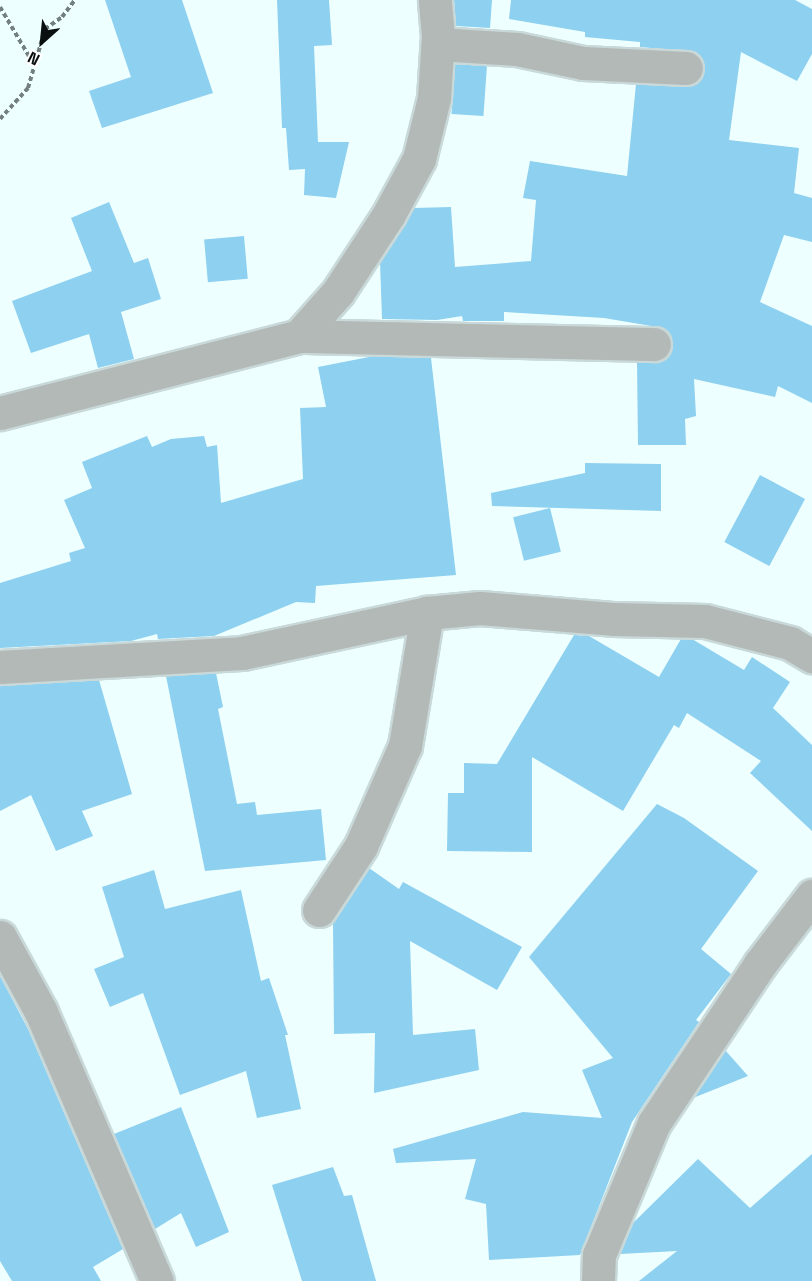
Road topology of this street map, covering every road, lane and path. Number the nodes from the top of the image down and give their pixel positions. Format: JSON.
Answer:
{"nodes":[{"id":1,"x":75,"y":0,"type":"edge"},
{"id":2,"x":435,"y":0,"type":"edge"},
{"id":3,"x":0,"y":7,"type":"edge"},
{"id":4,"x":438,"y":44,"type":"junction"},
{"id":5,"x":33,"y":64,"type":"junction"},
{"id":6,"x":686,"y":68,"type":"dead end"},
{"id":7,"x":0,"y":119,"type":"edge"},
{"id":8,"x":299,"y":336,"type":"junction"},
{"id":9,"x":654,"y":344,"type":"dead end"},
{"id":10,"x":0,"y":413,"type":"edge"},
{"id":11,"x":427,"y":613,"type":"junction"},
{"id":12,"x":812,"y":656,"type":"edge"},
{"id":13,"x":0,"y":667,"type":"edge"},
{"id":14,"x":812,"y":896,"type":"edge"},
{"id":15,"x":319,"y":910,"type":"dead end"},
{"id":16,"x":0,"y":937,"type":"edge"},
{"id":17,"x":157,"y":1281,"type":"edge"},
{"id":18,"x":598,"y":1281,"type":"edge"}],
"edges":[{"from":1,"to":5,"type":"path"},
{"from":2,"to":4,"type":"street"},
{"from":3,"to":5,"type":"path"},
{"from":4,"to":6,"type":"street"},
{"from":4,"to":8,"type":"street"},
{"from":5,"to":7,"type":"path"},
{"from":8,"to":9,"type":"street"},
{"from":8,"to":10,"type":"street"},
{"from":11,"to":12,"type":"street"},
{"from":11,"to":13,"type":"street"},
{"from":11,"to":15,"type":"street"},
{"from":14,"to":18,"type":"street"},
{"from":16,"to":17,"type":"street"}]}
